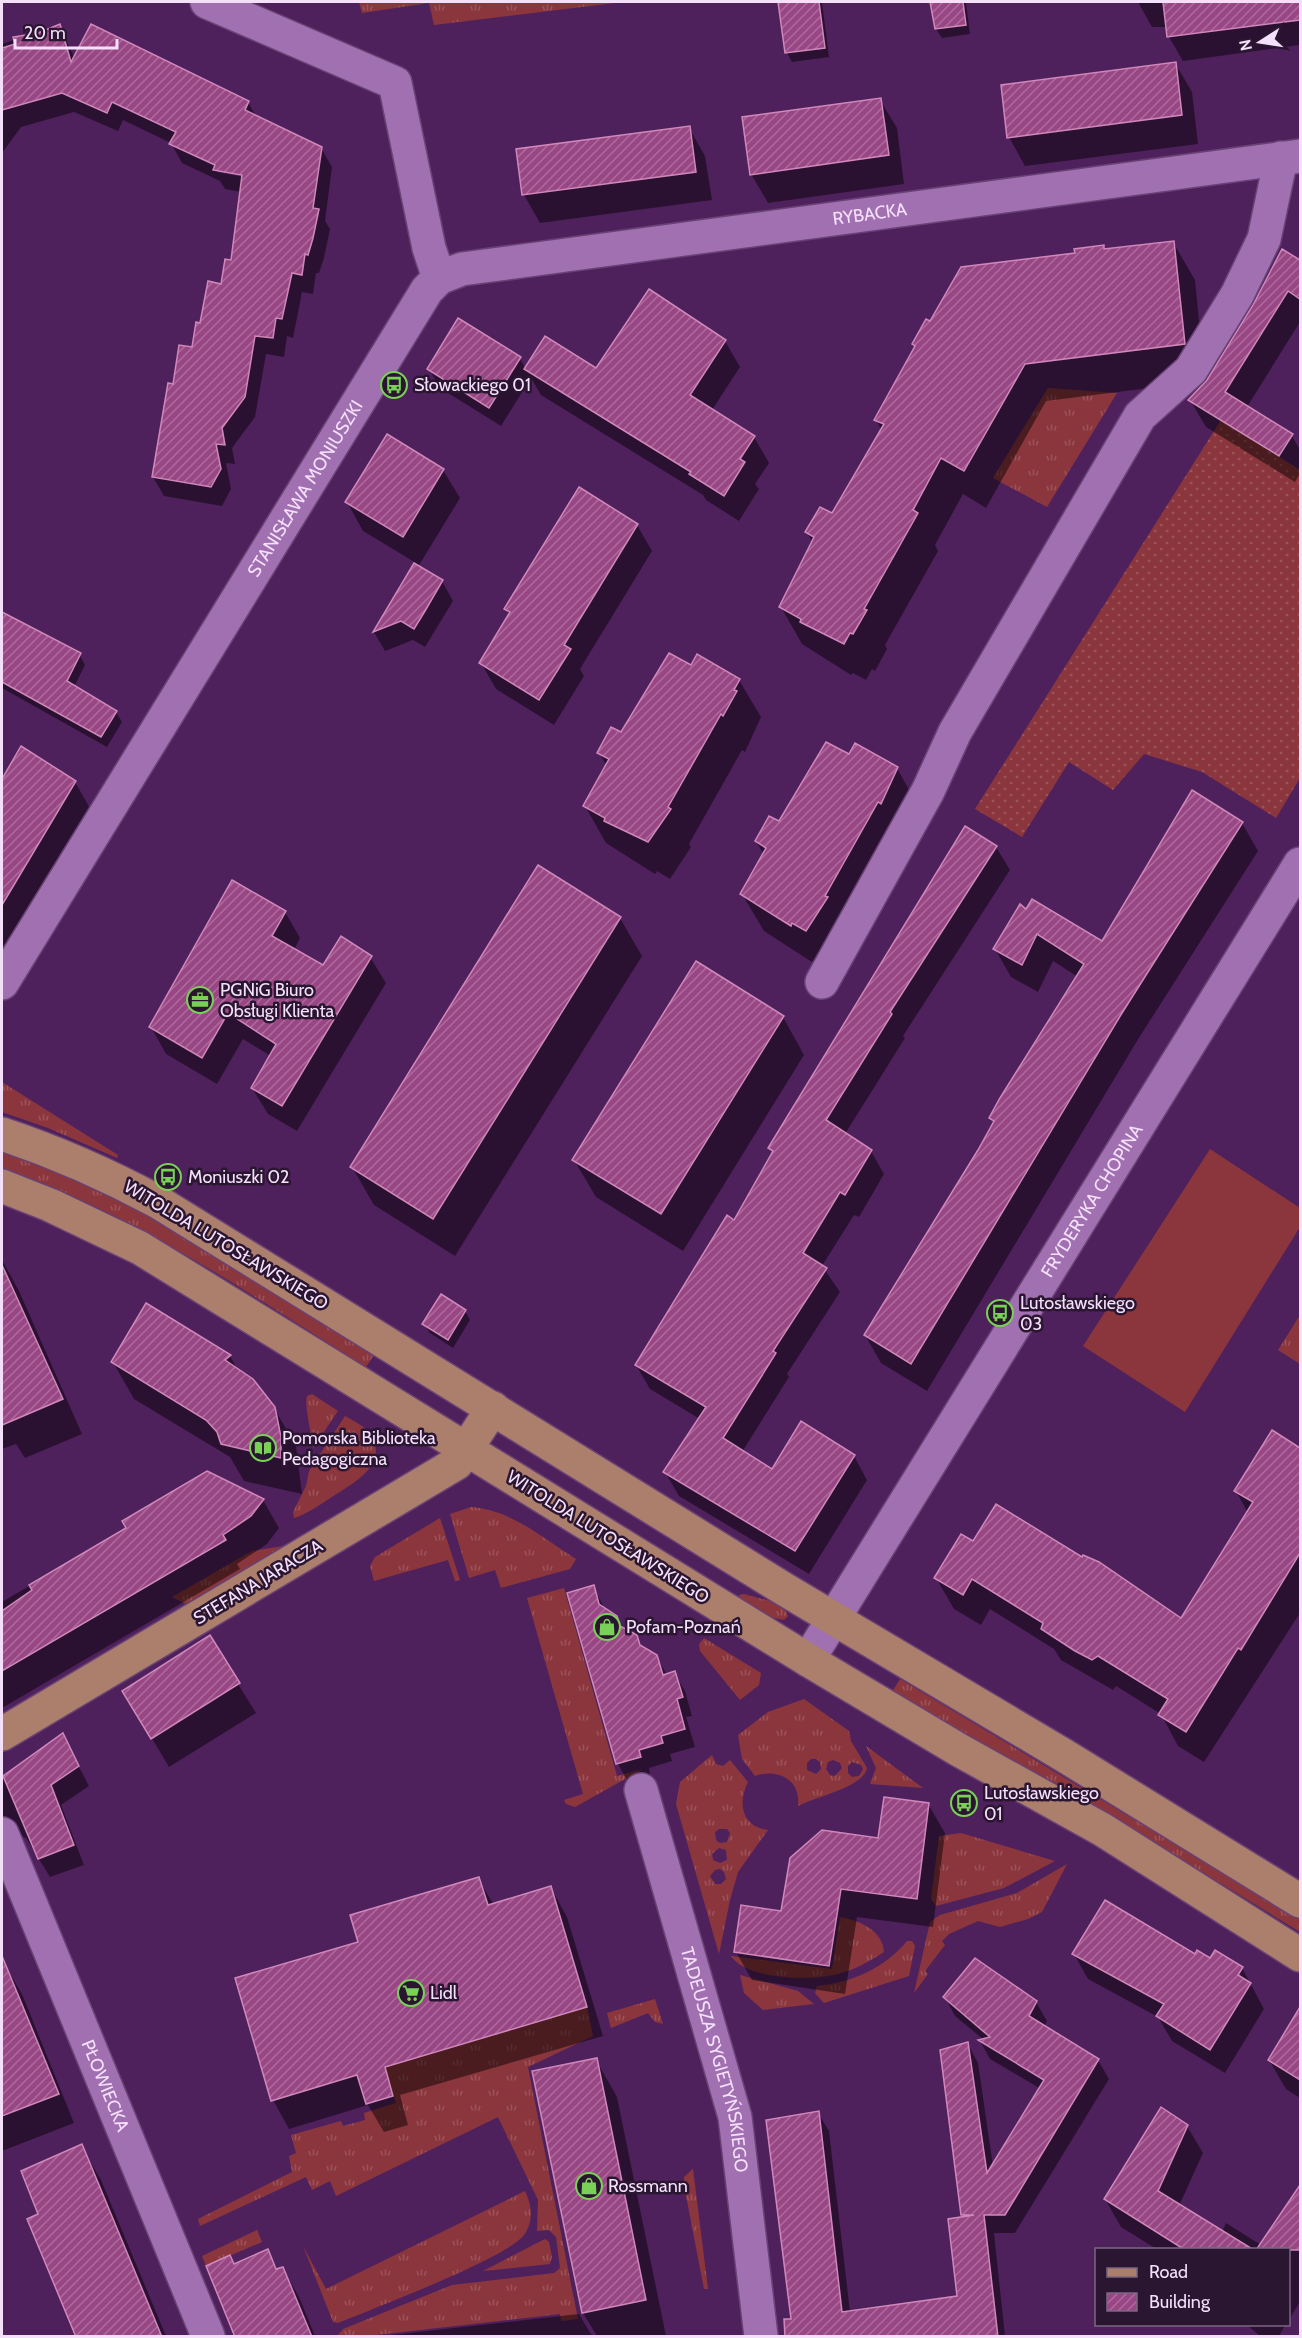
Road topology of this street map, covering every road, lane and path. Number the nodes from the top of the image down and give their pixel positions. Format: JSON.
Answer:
{"nodes":[{"id":1,"x":207,"y":2,"type":"edge"},
{"id":2,"x":1291,"y":157,"type":"edge"},
{"id":3,"x":439,"y":278,"type":"junction"},
{"id":4,"x":1300,"y":864,"type":"edge"},
{"id":5,"x":822,"y":982,"type":"dead end"},
{"id":6,"x":2,"y":983,"type":"edge"},
{"id":7,"x":2,"y":1134,"type":"edge"},
{"id":8,"x":2,"y":1186,"type":"edge"},
{"id":9,"x":493,"y":1408,"type":"junction"},
{"id":10,"x":466,"y":1449,"type":"junction"},
{"id":11,"x":833,"y":1619,"type":"junction"},
{"id":12,"x":808,"y":1660,"type":"junction"},
{"id":13,"x":2,"y":1734,"type":"edge"},
{"id":14,"x":641,"y":1790,"type":"dead end"},
{"id":15,"x":2,"y":1834,"type":"edge"},
{"id":16,"x":1300,"y":1901,"type":"edge"},
{"id":17,"x":1300,"y":1955,"type":"edge"},
{"id":18,"x":208,"y":2337,"type":"edge"},
{"id":19,"x":761,"y":2337,"type":"edge"}],
"edges":[{"from":1,"to":3,"type":"street"},
{"from":2,"to":3,"type":"street","name":"RYBACKA"},
{"from":2,"to":5,"type":"street"},
{"from":3,"to":6,"type":"street","name":"STANISŁAWA MONIUSZKI"},
{"from":4,"to":11,"type":"street","name":"FRYDERYKA CHOPINA"},
{"from":7,"to":9,"type":"main road","name":"WITOLDA LUTOSŁAWSKIEGO"},
{"from":8,"to":10,"type":"main road","name":"WITOLDA LUTOSŁAWSKIEGO"},
{"from":9,"to":10,"type":"main road","name":"STEFANA JARACZA"},
{"from":9,"to":11,"type":"main road","name":"WITOLDA LUTOSŁAWSKIEGO"},
{"from":10,"to":12,"type":"main road","name":"WITOLDA LUTOSŁAWSKIEGO"},
{"from":10,"to":13,"type":"main road","name":"STEFANA JARACZA"},
{"from":11,"to":12,"type":"street","name":"FRYDERYKA CHOPINA"},
{"from":11,"to":16,"type":"main road","name":"WITOLDA LUTOSŁAWSKIEGO"},
{"from":12,"to":17,"type":"main road","name":"WITOLDA LUTOSŁAWSKIEGO"},
{"from":14,"to":19,"type":"street","name":"TADEUSZA SYGIETYŃSKIEGO"},
{"from":15,"to":18,"type":"street","name":"PŁOWIECKA"}]}
